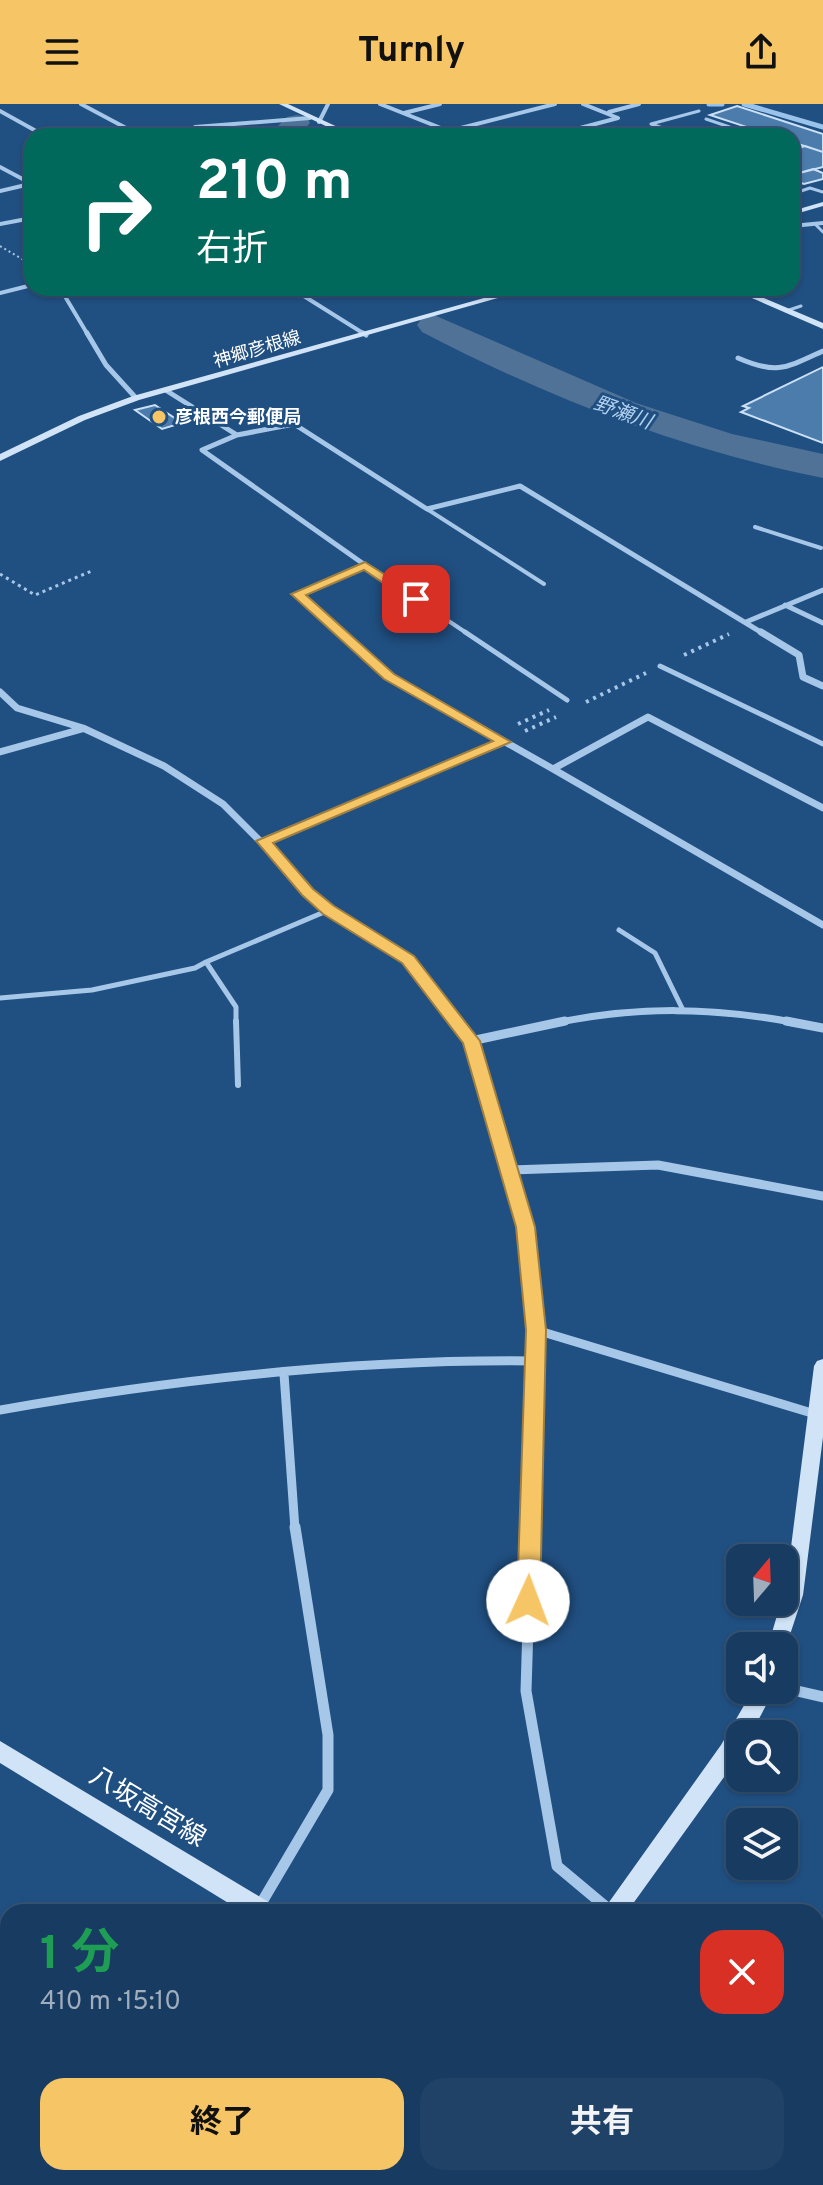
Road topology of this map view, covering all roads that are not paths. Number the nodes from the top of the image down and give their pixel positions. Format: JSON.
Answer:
{"nodes":[{"id":1,"x":81,"y":104,"type":"edge"},
{"id":2,"x":282,"y":104,"type":"edge"},
{"id":3,"x":328,"y":104,"type":"edge"},
{"id":4,"x":380,"y":104,"type":"edge"},
{"id":5,"x":440,"y":104,"type":"edge"},
{"id":6,"x":555,"y":104,"type":"edge"},
{"id":7,"x":583,"y":104,"type":"edge"},
{"id":8,"x":639,"y":104,"type":"edge"},
{"id":9,"x":0,"y":111,"type":"edge"},
{"id":10,"x":699,"y":111,"type":"dead end"},
{"id":11,"x":608,"y":112,"type":"junction"},
{"id":12,"x":403,"y":113,"type":"junction"},
{"id":13,"x":310,"y":118,"type":"junction"},
{"id":14,"x":706,"y":119,"type":"dead end"},
{"id":15,"x":319,"y":122,"type":"junction"},
{"id":16,"x":31,"y":128,"type":"edge"},
{"id":17,"x":126,"y":128,"type":"edge"},
{"id":18,"x":195,"y":128,"type":"edge"},
{"id":19,"x":334,"y":128,"type":"edge"},
{"id":20,"x":441,"y":128,"type":"edge"},
{"id":21,"x":461,"y":128,"type":"edge"},
{"id":22,"x":580,"y":128,"type":"edge"},
{"id":23,"x":662,"y":128,"type":"edge"},
{"id":24,"x":732,"y":128,"type":"edge"},
{"id":25,"x":0,"y":167,"type":"edge"},
{"id":26,"x":24,"y":180,"type":"edge"},
{"id":27,"x":24,"y":186,"type":"edge"},
{"id":28,"x":0,"y":191,"type":"edge"},
{"id":29,"x":800,"y":191,"type":"edge"},
{"id":30,"x":823,"y":192,"type":"edge"},
{"id":31,"x":823,"y":204,"type":"edge"},
{"id":32,"x":800,"y":211,"type":"edge"},
{"id":33,"x":24,"y":220,"type":"edge"},
{"id":34,"x":823,"y":223,"type":"edge"},
{"id":35,"x":0,"y":224,"type":"edge"},
{"id":36,"x":815,"y":224,"type":"junction"},
{"id":37,"x":800,"y":225,"type":"edge"},
{"id":38,"x":823,"y":232,"type":"edge"},
{"id":39,"x":24,"y":287,"type":"edge"},
{"id":40,"x":0,"y":293,"type":"edge"},
{"id":41,"x":65,"y":296,"type":"edge"},
{"id":42,"x":304,"y":296,"type":"edge"},
{"id":43,"x":501,"y":296,"type":"edge"},
{"id":44,"x":757,"y":296,"type":"edge"},
{"id":45,"x":754,"y":297,"type":"joint"},
{"id":46,"x":801,"y":306,"type":"dead end"},
{"id":47,"x":786,"y":311,"type":"junction"},
{"id":48,"x":823,"y":326,"type":"edge"},
{"id":49,"x":366,"y":335,"type":"junction"},
{"id":50,"x":823,"y":351,"type":"edge"},
{"id":51,"x":738,"y":358,"type":"dead end"},
{"id":52,"x":167,"y":391,"type":"junction"},
{"id":53,"x":136,"y":398,"type":"junction"},
{"id":54,"x":237,"y":435,"type":"junction"},
{"id":55,"x":0,"y":458,"type":"edge"},
{"id":56,"x":427,"y":509,"type":"junction"},
{"id":57,"x":755,"y":527,"type":"dead end"},
{"id":58,"x":822,"y":548,"type":"edge"},
{"id":59,"x":365,"y":565,"type":"junction"},
{"id":60,"x":544,"y":584,"type":"dead end"},
{"id":61,"x":823,"y":590,"type":"edge"},
{"id":62,"x":785,"y":605,"type":"junction"},
{"id":63,"x":823,"y":623,"type":"edge"},
{"id":64,"x":747,"y":624,"type":"junction"},
{"id":65,"x":660,"y":666,"type":"road end"},
{"id":66,"x":823,"y":686,"type":"edge"},
{"id":67,"x":0,"y":692,"type":"edge"},
{"id":68,"x":567,"y":700,"type":"road end"},
{"id":69,"x":83,"y":728,"type":"junction"},
{"id":70,"x":504,"y":742,"type":"junction"},
{"id":71,"x":823,"y":744,"type":"edge"},
{"id":72,"x":0,"y":752,"type":"edge"},
{"id":73,"x":553,"y":769,"type":"junction"},
{"id":74,"x":823,"y":808,"type":"edge"},
{"id":75,"x":263,"y":841,"type":"junction"},
{"id":76,"x":329,"y":910,"type":"junction"},
{"id":77,"x":823,"y":925,"type":"edge"},
{"id":78,"x":619,"y":930,"type":"dead end"},
{"id":79,"x":206,"y":962,"type":"junction"},
{"id":80,"x":0,"y":998,"type":"edge"},
{"id":81,"x":682,"y":1008,"type":"junction"},
{"id":82,"x":823,"y":1028,"type":"edge"},
{"id":83,"x":471,"y":1041,"type":"junction"},
{"id":84,"x":238,"y":1085,"type":"dead end"},
{"id":85,"x":511,"y":1170,"type":"junction"},
{"id":86,"x":823,"y":1196,"type":"edge"},
{"id":87,"x":536,"y":1330,"type":"junction"},
{"id":88,"x":535,"y":1361,"type":"junction"},
{"id":89,"x":823,"y":1366,"type":"edge"},
{"id":90,"x":284,"y":1374,"type":"junction"},
{"id":91,"x":0,"y":1410,"type":"edge"},
{"id":92,"x":818,"y":1415,"type":"junction"},
{"id":93,"x":782,"y":1632,"type":"edge"},
{"id":94,"x":798,"y":1691,"type":"edge"},
{"id":95,"x":823,"y":1697,"type":"edge"},
{"id":96,"x":756,"y":1704,"type":"edge"},
{"id":97,"x":0,"y":1751,"type":"edge"},
{"id":98,"x":251,"y":1904,"type":"edge"},
{"id":99,"x":264,"y":1904,"type":"edge"},
{"id":100,"x":602,"y":1904,"type":"edge"},
{"id":101,"x":618,"y":1904,"type":"edge"}],
"edges":[{"from":1,"to":17,"type":"street"},
{"from":2,"to":13,"type":"main road"},
{"from":3,"to":15,"type":"street"},
{"from":4,"to":12,"type":"street"},
{"from":5,"to":12,"type":"street"},
{"from":6,"to":21,"type":"street"},
{"from":7,"to":11,"type":"street"},
{"from":8,"to":11,"type":"street"},
{"from":9,"to":16,"type":"street"},
{"from":10,"to":23,"type":"lane"},
{"from":11,"to":22,"type":"street"},
{"from":12,"to":20,"type":"street"},
{"from":13,"to":15,"type":"main road"},
{"from":13,"to":18,"type":"street"},
{"from":14,"to":24,"type":"lane"},
{"from":15,"to":19,"type":"main road"},
{"from":25,"to":26,"type":"street"},
{"from":27,"to":28,"type":"street"},
{"from":29,"to":30,"type":"lane"},
{"from":31,"to":32,"type":"main road"},
{"from":33,"to":35,"type":"street"},
{"from":34,"to":36,"type":"street"},
{"from":36,"to":37,"type":"street"},
{"from":36,"to":38,"type":"lane"},
{"from":39,"to":40,"type":"street"},
{"from":41,"to":53,"type":"street"},
{"from":42,"to":49,"type":"street"},
{"from":43,"to":49,"type":"main road","name":"神郷彦根線"},
{"from":44,"to":45,"type":"lane"},
{"from":45,"to":47,"type":"main road"},
{"from":46,"to":47,"type":"lane"},
{"from":47,"to":48,"type":"main road"},
{"from":49,"to":52,"type":"main road","name":"神郷彦根線"},
{"from":50,"to":51,"type":"street"},
{"from":52,"to":53,"type":"main road","name":"神郷彦根線"},
{"from":52,"to":54,"type":"street"},
{"from":53,"to":55,"type":"main road","name":"神郷彦根線"},
{"from":54,"to":56,"type":"street"},
{"from":54,"to":59,"type":"street"},
{"from":56,"to":60,"type":"lane"},
{"from":56,"to":64,"type":"street"},
{"from":57,"to":58,"type":"lane"},
{"from":59,"to":68,"type":"lane"},
{"from":59,"to":70,"type":"street"},
{"from":61,"to":62,"type":"street"},
{"from":62,"to":63,"type":"street"},
{"from":62,"to":64,"type":"street"},
{"from":64,"to":66,"type":"street"},
{"from":65,"to":71,"type":"lane"},
{"from":67,"to":69,"type":"street"},
{"from":69,"to":72,"type":"street"},
{"from":69,"to":75,"type":"street"},
{"from":70,"to":73,"type":"street"},
{"from":70,"to":75,"type":"street"},
{"from":73,"to":74,"type":"street"},
{"from":73,"to":77,"type":"street"},
{"from":75,"to":76,"type":"street"},
{"from":76,"to":79,"type":"lane"},
{"from":76,"to":83,"type":"street"},
{"from":78,"to":81,"type":"lane"},
{"from":79,"to":80,"type":"lane"},
{"from":79,"to":84,"type":"lane"},
{"from":81,"to":82,"type":"street"},
{"from":81,"to":83,"type":"street"},
{"from":83,"to":85,"type":"street"},
{"from":85,"to":86,"type":"street"},
{"from":85,"to":87,"type":"street"},
{"from":87,"to":88,"type":"street"},
{"from":87,"to":92,"type":"street"},
{"from":88,"to":90,"type":"street"},
{"from":88,"to":100,"type":"street"},
{"from":89,"to":92,"type":"main road"},
{"from":90,"to":91,"type":"street"},
{"from":90,"to":99,"type":"street"},
{"from":92,"to":93,"type":"main road"},
{"from":94,"to":95,"type":"street"},
{"from":96,"to":101,"type":"main road"},
{"from":97,"to":98,"type":"main road","name":"八坂高宮線"}]}
